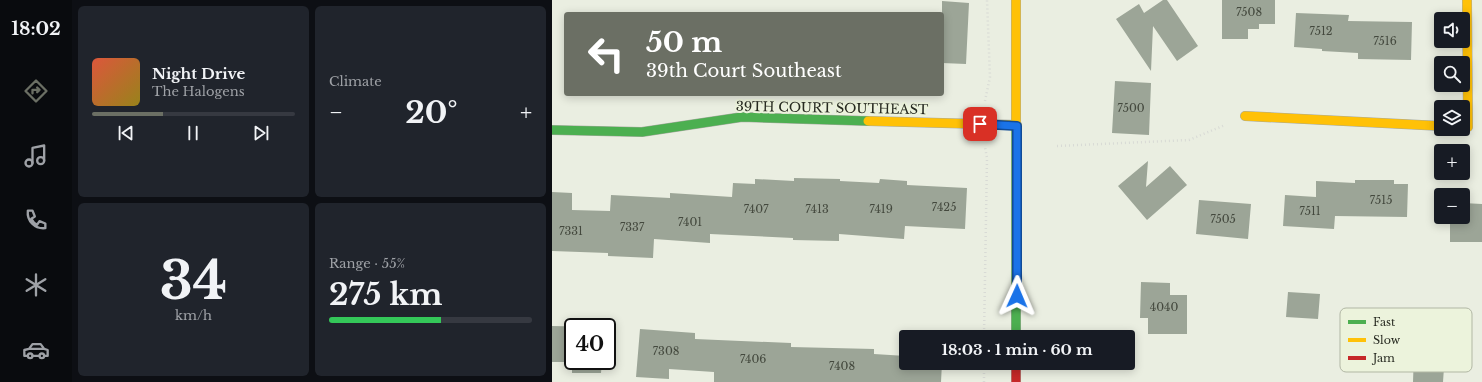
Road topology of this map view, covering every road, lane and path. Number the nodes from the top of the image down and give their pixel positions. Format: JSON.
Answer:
{"nodes":[{"id":1,"x":987,"y":0,"type":"edge"},
{"id":2,"x":1016,"y":0,"type":"edge"},
{"id":3,"x":1467,"y":0,"type":"edge"},
{"id":4,"x":1468,"y":100,"type":"edge"},
{"id":5,"x":1245,"y":116,"type":"joint"},
{"id":6,"x":980,"y":124,"type":"junction"},
{"id":7,"x":1017,"y":126,"type":"junction"},
{"id":8,"x":1434,"y":126,"type":"edge"},
{"id":9,"x":552,"y":130,"type":"edge"},
{"id":10,"x":1057,"y":146,"type":"dead end"},
{"id":11,"x":984,"y":330,"type":"edge"},
{"id":12,"x":1016,"y":330,"type":"edge"},
{"id":13,"x":984,"y":370,"type":"edge"},
{"id":14,"x":1016,"y":370,"type":"edge"},
{"id":15,"x":984,"y":382,"type":"edge"},
{"id":16,"x":1016,"y":382,"type":"edge"}],
"edges":[{"from":1,"to":6,"type":"path"},
{"from":2,"to":7,"type":"street"},
{"from":3,"to":4,"type":"street"},
{"from":5,"to":8,"type":"street"},
{"from":5,"to":10,"type":"path"},
{"from":6,"to":7,"type":"street","name":"39TH COURT SOUTHEAST"},
{"from":6,"to":9,"type":"street","name":"39TH COURT SOUTHEAST"},
{"from":6,"to":11,"type":"path"},
{"from":7,"to":12,"type":"street"},
{"from":13,"to":15,"type":"path"},
{"from":14,"to":16,"type":"street"}]}
